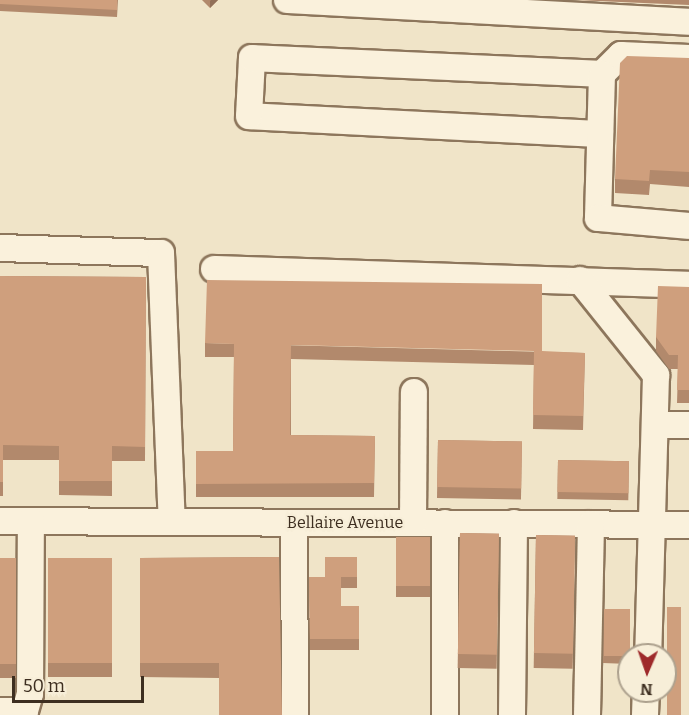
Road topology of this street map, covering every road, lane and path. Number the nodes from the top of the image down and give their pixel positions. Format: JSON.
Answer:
{"nodes":[{"id":1,"x":287,"y":0,"type":"edge"},
{"id":2,"x":493,"y":6,"type":"edge"},
{"id":3,"x":689,"y":22,"type":"edge"},
{"id":4,"x":689,"y":58,"type":"edge"},
{"id":5,"x":602,"y":74,"type":"junction"},
{"id":6,"x":600,"y":134,"type":"junction"},
{"id":7,"x":689,"y":226,"type":"edge"},
{"id":8,"x":0,"y":248,"type":"edge"},
{"id":9,"x":214,"y":269,"type":"dead end"},
{"id":10,"x":580,"y":280,"type":"junction"},
{"id":11,"x":689,"y":285,"type":"edge"},
{"id":12,"x":414,"y":392,"type":"dead end"},
{"id":13,"x":655,"y":425,"type":"junction"},
{"id":14,"x":689,"y":425,"type":"edge"},
{"id":15,"x":0,"y":521,"type":"edge"},
{"id":16,"x":31,"y":521,"type":"junction"},
{"id":17,"x":172,"y":522,"type":"junction"},
{"id":18,"x":294,"y":523,"type":"junction"},
{"id":19,"x":413,"y":523,"type":"junction"},
{"id":20,"x":445,"y":523,"type":"junction"},
{"id":21,"x":514,"y":523,"type":"junction"},
{"id":22,"x":591,"y":524,"type":"junction"},
{"id":23,"x":655,"y":525,"type":"junction"},
{"id":24,"x":689,"y":525,"type":"edge"},
{"id":25,"x":649,"y":643,"type":"edge"},
{"id":26,"x":0,"y":711,"type":"edge"},
{"id":27,"x":295,"y":715,"type":"edge"},
{"id":28,"x":445,"y":715,"type":"edge"},
{"id":29,"x":512,"y":715,"type":"edge"},
{"id":30,"x":586,"y":715,"type":"edge"}],
"edges":[{"from":1,"to":2,"type":"street"},
{"from":2,"to":3,"type":"street"},
{"from":4,"to":5,"type":"street"},
{"from":5,"to":6,"type":"street"},
{"from":5,"to":6,"type":"street"},
{"from":6,"to":7,"type":"street"},
{"from":8,"to":17,"type":"street"},
{"from":9,"to":10,"type":"street"},
{"from":10,"to":11,"type":"street"},
{"from":10,"to":13,"type":"street"},
{"from":12,"to":19,"type":"street"},
{"from":13,"to":14,"type":"street"},
{"from":13,"to":23,"type":"street"},
{"from":15,"to":16,"type":"street","name":"Bellaire Avenue"},
{"from":16,"to":17,"type":"street","name":"Bellaire Avenue"},
{"from":16,"to":26,"type":"street"},
{"from":17,"to":18,"type":"street","name":"Bellaire Avenue"},
{"from":18,"to":19,"type":"street","name":"Bellaire Avenue"},
{"from":18,"to":27,"type":"street"},
{"from":19,"to":20,"type":"street","name":"Bellaire Avenue"},
{"from":20,"to":21,"type":"street","name":"Bellaire Avenue"},
{"from":20,"to":28,"type":"street"},
{"from":21,"to":22,"type":"street","name":"Bellaire Avenue"},
{"from":21,"to":29,"type":"street"},
{"from":22,"to":23,"type":"street","name":"Bellaire Avenue"},
{"from":22,"to":30,"type":"street"},
{"from":23,"to":24,"type":"street","name":"Bellaire Avenue"},
{"from":23,"to":25,"type":"street"}]}
